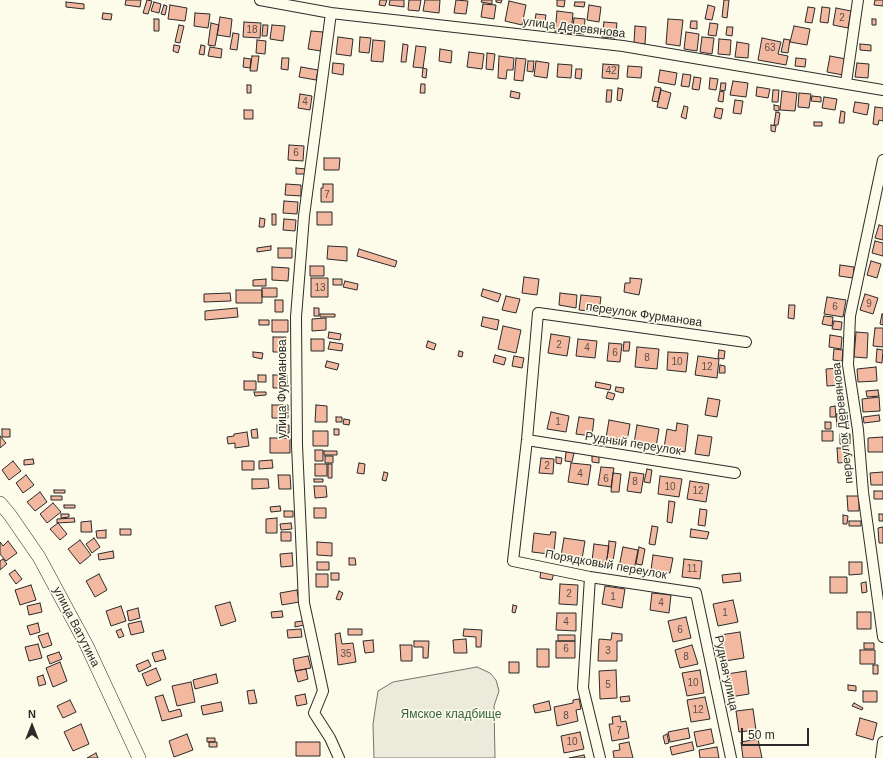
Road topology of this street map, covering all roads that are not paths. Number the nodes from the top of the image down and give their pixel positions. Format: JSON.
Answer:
{"nodes":[{"id":1,"x":260,"y":0,"type":"edge"},
{"id":2,"x":858,"y":0,"type":"edge"},
{"id":3,"x":331,"y":13,"type":"junction"},
{"id":4,"x":846,"y":83,"type":"junction"},
{"id":5,"x":883,"y":90,"type":"edge"},
{"id":6,"x":883,"y":160,"type":"edge"},
{"id":7,"x":746,"y":342,"type":"dead end"},
{"id":8,"x":527,"y":440,"type":"junction"},
{"id":9,"x":735,"y":473,"type":"dead end"},
{"id":10,"x":0,"y":503,"type":"edge"},
{"id":11,"x":590,"y":577,"type":"junction"},
{"id":12,"x":696,"y":593,"type":"joint"},
{"id":13,"x":883,"y":637,"type":"edge"},
{"id":14,"x":883,"y":742,"type":"edge"},
{"id":15,"x":139,"y":758,"type":"edge"},
{"id":16,"x":339,"y":758,"type":"edge"},
{"id":17,"x":600,"y":758,"type":"edge"},
{"id":18,"x":731,"y":758,"type":"edge"},
{"id":19,"x":881,"y":758,"type":"edge"}],
"edges":[{"from":1,"to":3,"type":"street","name":"улица Деревянова"},
{"from":2,"to":4,"type":"street"},
{"from":3,"to":4,"type":"street","name":"улица Деревянова"},
{"from":3,"to":16,"type":"street","name":"улица Фурманова"},
{"from":4,"to":5,"type":"street","name":"улица Деревянова"},
{"from":6,"to":13,"type":"street","name":"переулок Деревянова"},
{"from":7,"to":8,"type":"street","name":"переулок Фурманова"},
{"from":8,"to":9,"type":"street","name":"Рудный переулок"},
{"from":8,"to":11,"type":"street","name":"Порядковый переулок"},
{"from":10,"to":15,"type":"main road","name":"улица Ватутина"},
{"from":11,"to":12,"type":"street","name":"Порядковый переулок"},
{"from":11,"to":17,"type":"street"},
{"from":12,"to":18,"type":"street","name":"Рудная улица"},
{"from":14,"to":19,"type":"street"}]}
